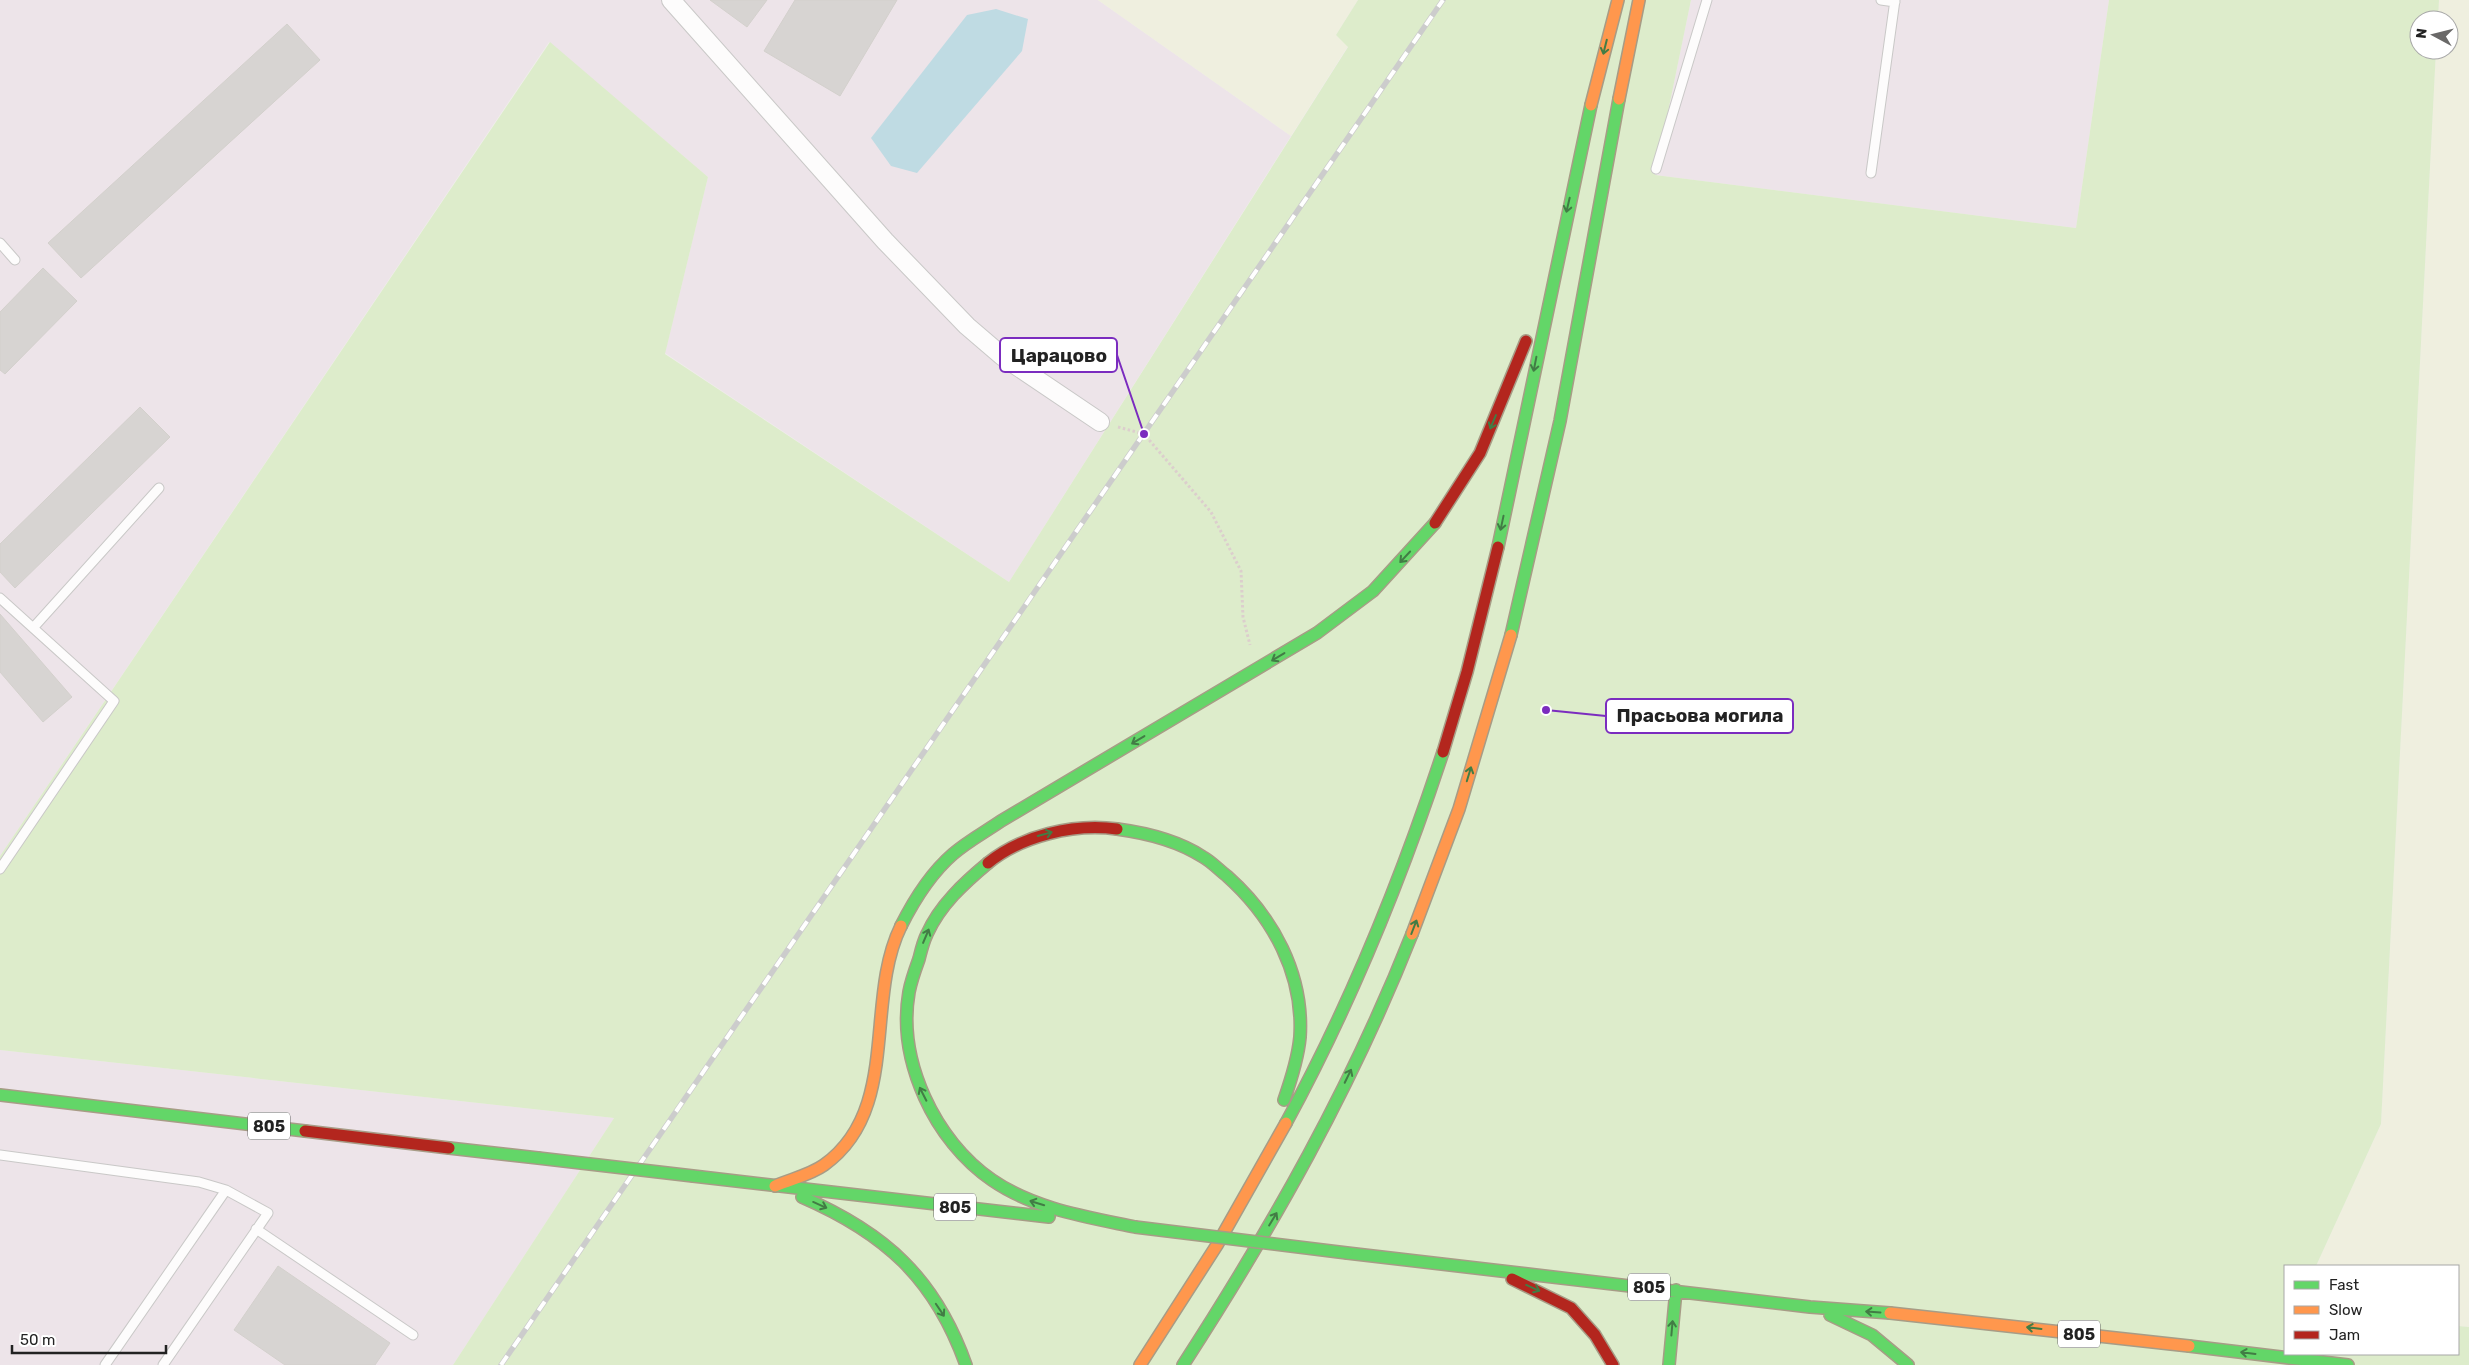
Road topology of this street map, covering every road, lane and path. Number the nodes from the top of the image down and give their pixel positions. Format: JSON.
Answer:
{"nodes":[{"id":1,"x":671,"y":0,"type":"edge"},
{"id":2,"x":1618,"y":0,"type":"edge"},
{"id":3,"x":1639,"y":0,"type":"edge"},
{"id":4,"x":1707,"y":0,"type":"edge"},
{"id":5,"x":1881,"y":0,"type":"edge"},
{"id":6,"x":1895,"y":1,"type":"edge"},
{"id":7,"x":1656,"y":169,"type":"dead end"},
{"id":8,"x":1871,"y":173,"type":"dead end"},
{"id":9,"x":0,"y":243,"type":"edge"},
{"id":10,"x":15,"y":260,"type":"dead end"},
{"id":11,"x":1555,"y":262,"type":"junction"},
{"id":12,"x":1100,"y":422,"type":"joint"},
{"id":13,"x":159,"y":488,"type":"dead end"},
{"id":14,"x":0,"y":598,"type":"edge"},
{"id":15,"x":33,"y":628,"type":"junction"},
{"id":16,"x":1256,"y":670,"type":"junction"},
{"id":17,"x":0,"y":869,"type":"edge"},
{"id":18,"x":0,"y":1095,"type":"edge"},
{"id":19,"x":0,"y":1155,"type":"edge"},
{"id":20,"x":1260,"y":1173,"type":"junction"},
{"id":21,"x":775,"y":1186,"type":"junction"},
{"id":22,"x":226,"y":1190,"type":"junction"},
{"id":23,"x":1135,"y":1227,"type":"junction"},
{"id":24,"x":256,"y":1229,"type":"junction"},
{"id":25,"x":1488,"y":1268,"type":"junction"},
{"id":26,"x":1240,"y":1275,"type":"junction"},
{"id":27,"x":1676,"y":1290,"type":"junction"},
{"id":28,"x":1810,"y":1307,"type":"junction"},
{"id":29,"x":413,"y":1335,"type":"dead end"},
{"id":30,"x":1214,"y":1338,"type":"dead end"},
{"id":31,"x":105,"y":1365,"type":"edge"},
{"id":32,"x":164,"y":1365,"type":"edge"},
{"id":33,"x":966,"y":1365,"type":"edge"},
{"id":34,"x":1140,"y":1365,"type":"edge"},
{"id":35,"x":1183,"y":1365,"type":"edge"},
{"id":36,"x":1613,"y":1365,"type":"edge"},
{"id":37,"x":1669,"y":1365,"type":"edge"},
{"id":38,"x":1908,"y":1365,"type":"edge"},
{"id":39,"x":2348,"y":1365,"type":"edge"}],
"edges":[{"from":1,"to":12,"type":"street"},
{"from":2,"to":11,"type":"main road","one_way":true},
{"from":26,"to":3,"type":"main road","one_way":true},
{"from":4,"to":7,"type":"lane"},
{"from":5,"to":6,"type":"lane"},
{"from":6,"to":8,"type":"lane"},
{"from":9,"to":10,"type":"lane"},
{"from":11,"to":16,"type":"main road","one_way":true},
{"from":11,"to":20,"type":"main road","one_way":true},
{"from":12,"to":16,"type":"path"},
{"from":13,"to":15,"type":"lane"},
{"from":14,"to":15,"type":"lane"},
{"from":15,"to":17,"type":"lane"},
{"from":16,"to":21,"type":"main road","one_way":true},
{"from":18,"to":21,"type":"main road","number":"805","bridge":true},
{"from":19,"to":22,"type":"lane"},
{"from":23,"to":20,"type":"main road","one_way":true},
{"from":20,"to":34,"type":"main road"},
{"from":21,"to":23,"type":"main road","number":"805"},
{"from":21,"to":33,"type":"main road","one_way":true},
{"from":22,"to":24,"type":"lane"},
{"from":22,"to":31,"type":"lane"},
{"from":23,"to":25,"type":"main road","number":"805","bridge":true},
{"from":24,"to":29,"type":"lane"},
{"from":24,"to":32,"type":"lane"},
{"from":25,"to":27,"type":"main road","number":"805"},
{"from":25,"to":36,"type":"main road","one_way":true},
{"from":26,"to":30,"type":"main road"},
{"from":26,"to":35,"type":"main road"},
{"from":27,"to":28,"type":"main road","number":"805"},
{"from":37,"to":27,"type":"main road","one_way":true},
{"from":28,"to":38,"type":"main road","number":"805"},
{"from":39,"to":28,"type":"main road","number":"805","one_way":true}]}
